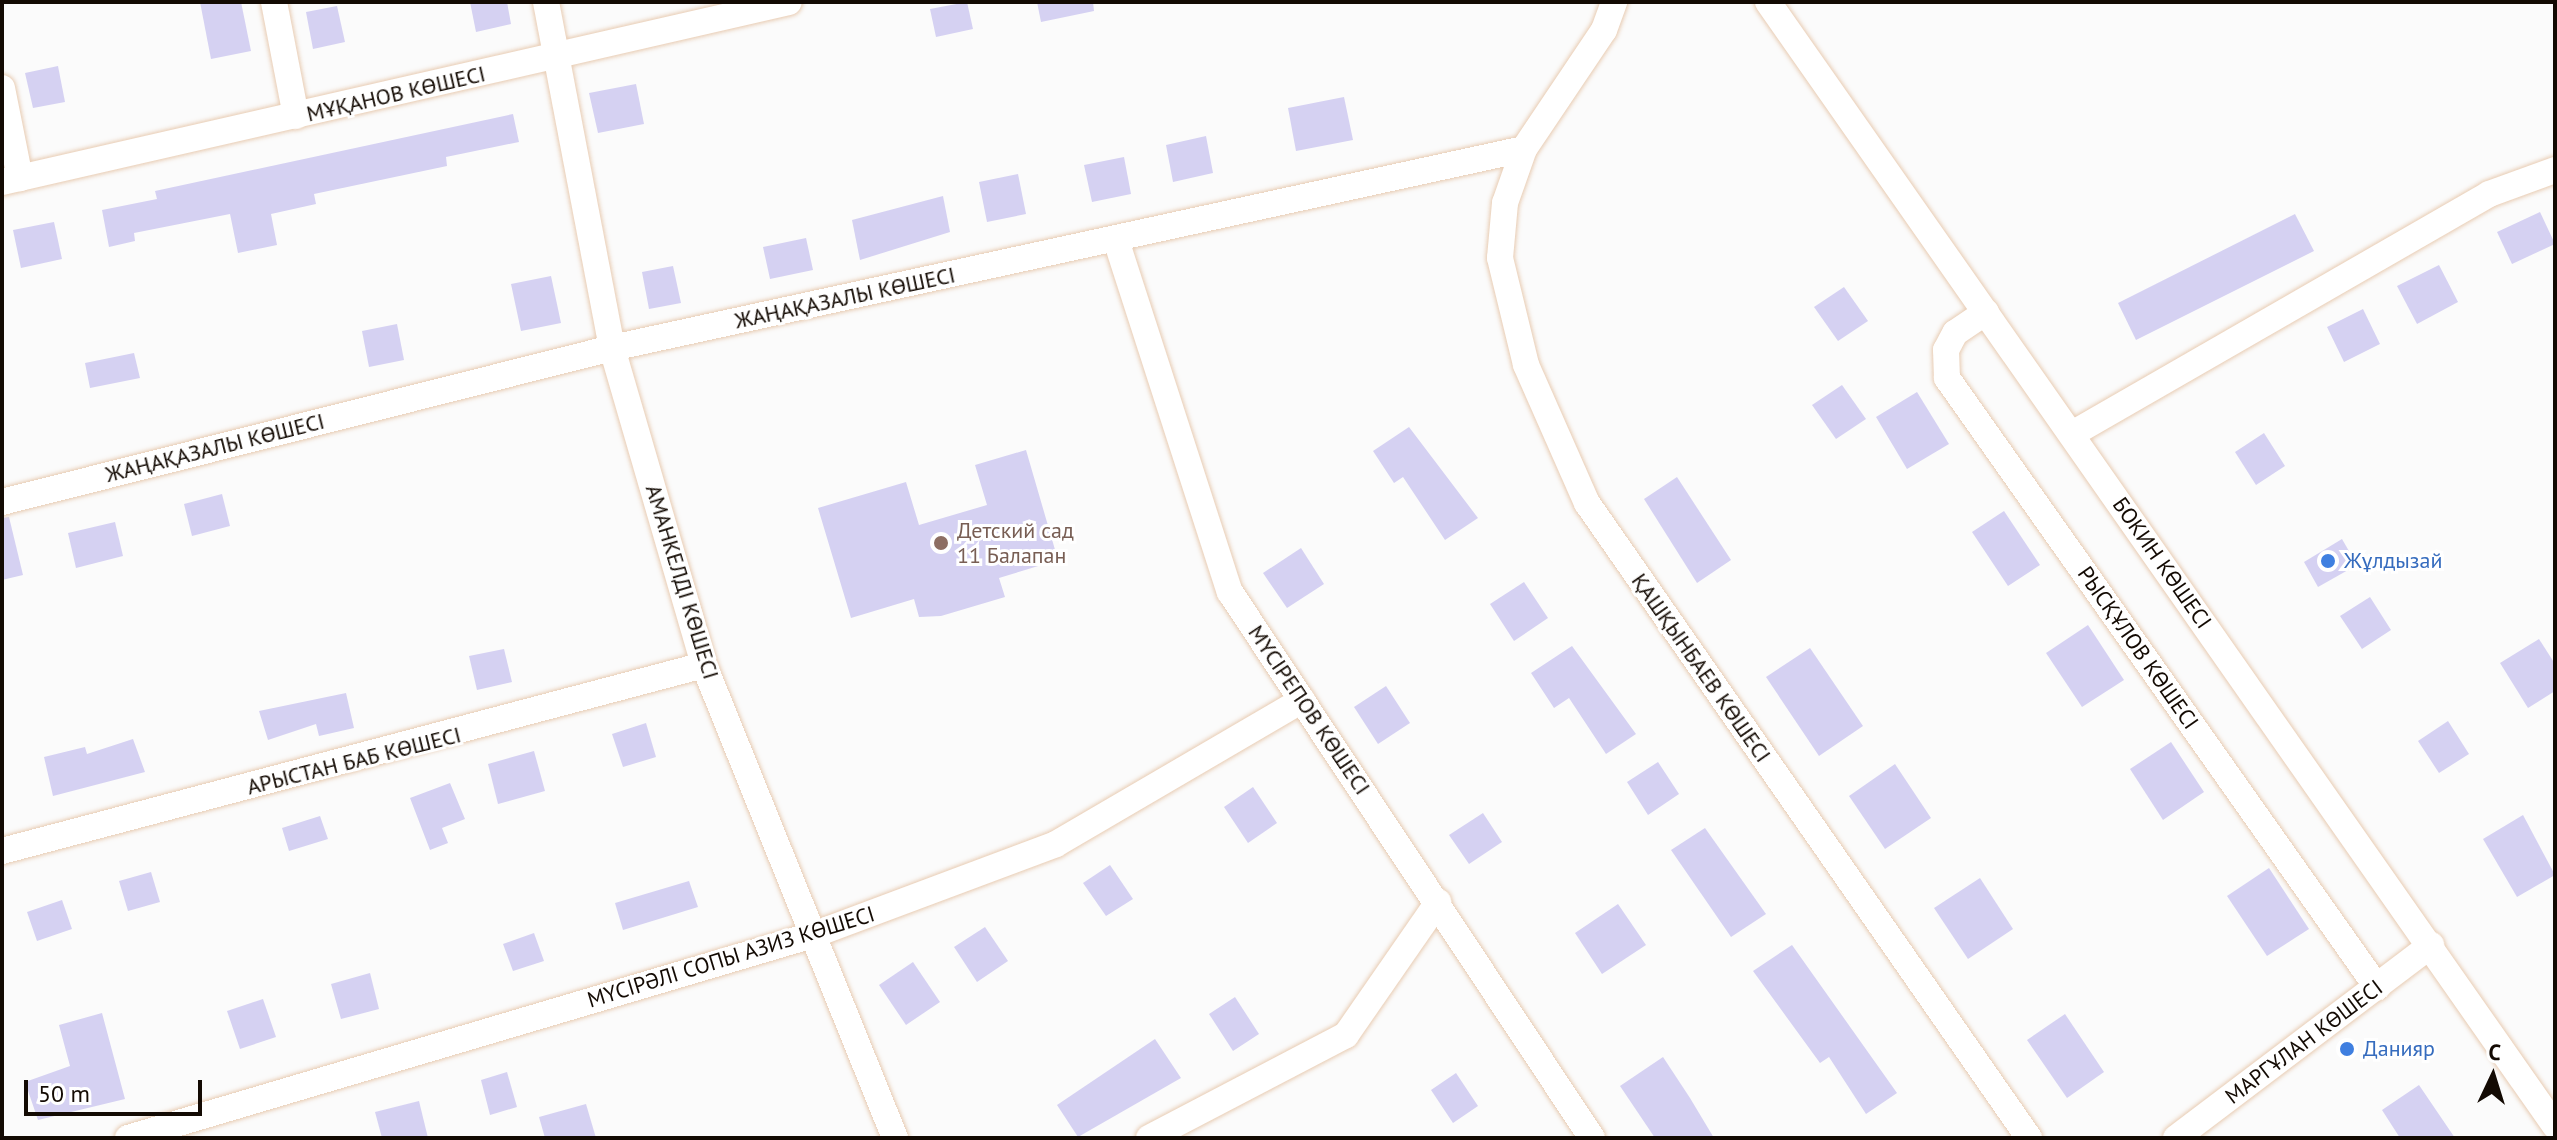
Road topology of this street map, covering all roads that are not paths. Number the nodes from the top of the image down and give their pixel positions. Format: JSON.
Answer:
{"nodes":[{"id":1,"x":274,"y":2,"type":"edge"},
{"id":2,"x":546,"y":2,"type":"edge"},
{"id":3,"x":789,"y":2,"type":"edge"},
{"id":4,"x":1614,"y":2,"type":"edge"},
{"id":5,"x":1768,"y":2,"type":"edge"},
{"id":6,"x":555,"y":58,"type":"junction"},
{"id":7,"x":2,"y":88,"type":"edge"},
{"id":8,"x":296,"y":116,"type":"junction"},
{"id":9,"x":1524,"y":149,"type":"junction"},
{"id":10,"x":2555,"y":170,"type":"edge"},
{"id":11,"x":11,"y":180,"type":"edge"},
{"id":12,"x":1116,"y":240,"type":"junction"},
{"id":13,"x":1986,"y":312,"type":"junction"},
{"id":14,"x":612,"y":348,"type":"junction"},
{"id":15,"x":2072,"y":434,"type":"junction"},
{"id":16,"x":2,"y":502,"type":"edge"},
{"id":17,"x":704,"y":665,"type":"junction"},
{"id":18,"x":1302,"y":700,"type":"junction"},
{"id":19,"x":2,"y":851,"type":"edge"},
{"id":20,"x":1438,"y":902,"type":"junction"},
{"id":21,"x":813,"y":935,"type":"junction"},
{"id":22,"x":2431,"y":945,"type":"junction"},
{"id":23,"x":2377,"y":987,"type":"junction"},
{"id":24,"x":2555,"y":1126,"type":"edge"},
{"id":25,"x":128,"y":1138,"type":"edge"},
{"id":26,"x":895,"y":1138,"type":"edge"},
{"id":27,"x":1149,"y":1138,"type":"edge"},
{"id":28,"x":1592,"y":1138,"type":"edge"},
{"id":29,"x":2029,"y":1138,"type":"edge"},
{"id":30,"x":2176,"y":1138,"type":"edge"}],
"edges":[{"from":1,"to":8,"type":"street"},
{"from":2,"to":6,"type":"street","name":"АМАНКЕЛДІ КӨШЕСІ"},
{"from":3,"to":6,"type":"street","name":"МҰҚАНОВ КӨШЕСІ"},
{"from":4,"to":9,"type":"street"},
{"from":5,"to":13,"type":"street","name":"БОКИН КӨШЕСІ"},
{"from":6,"to":8,"type":"street","name":"МҰҚАНОВ КӨШЕСІ"},
{"from":6,"to":14,"type":"street","name":"АМАНКЕЛДІ КӨШЕСІ"},
{"from":7,"to":11,"type":"street"},
{"from":8,"to":11,"type":"street","name":"МҰҚАНОВ КӨШЕСІ"},
{"from":9,"to":12,"type":"street","name":"ЖАҢАҚАЗАЛЫ КӨШЕСІ"},
{"from":9,"to":29,"type":"street","name":"ҚАШҚЫНБАЕВ КӨШЕСІ"},
{"from":10,"to":15,"type":"street"},
{"from":12,"to":14,"type":"street","name":"ЖАҢАҚАЗАЛЫ КӨШЕСІ"},
{"from":12,"to":18,"type":"street","name":"МҮСІРЕПОВ КӨШЕСІ"},
{"from":13,"to":15,"type":"street","name":"БОКИН КӨШЕСІ"},
{"from":13,"to":23,"type":"street","name":"РЫСҚҰЛОВ КӨШЕСІ"},
{"from":14,"to":16,"type":"street","name":"ЖАҢАҚАЗАЛЫ КӨШЕСІ"},
{"from":14,"to":17,"type":"street","name":"АМАНКЕЛДІ КӨШЕСІ"},
{"from":15,"to":22,"type":"street","name":"БОКИН КӨШЕСІ"},
{"from":17,"to":19,"type":"street","name":"АРЫСТАН БАБ КӨШЕСІ"},
{"from":17,"to":21,"type":"street","name":"АМАНКЕЛДІ КӨШЕСІ"},
{"from":18,"to":20,"type":"street","name":"МҮСІРЕПОВ КӨШЕСІ"},
{"from":18,"to":21,"type":"street","name":"МҮСІРӘЛІ СОПЫ АЗИЗ КӨШЕСІ"},
{"from":20,"to":27,"type":"street"},
{"from":20,"to":28,"type":"street","name":"МҮСІРЕПОВ КӨШЕСІ"},
{"from":21,"to":25,"type":"street","name":"МҮСІРӘЛІ СОПЫ АЗИЗ КӨШЕСІ"},
{"from":21,"to":26,"type":"street","name":"АМАНКЕЛДІ КӨШЕСІ"},
{"from":22,"to":23,"type":"street","name":"МАРГҰЛАН КӨШЕСІ"},
{"from":22,"to":24,"type":"street","name":"БОКИН КӨШЕСІ"},
{"from":23,"to":30,"type":"street","name":"МАРГҰЛАН КӨШЕСІ"}]}
